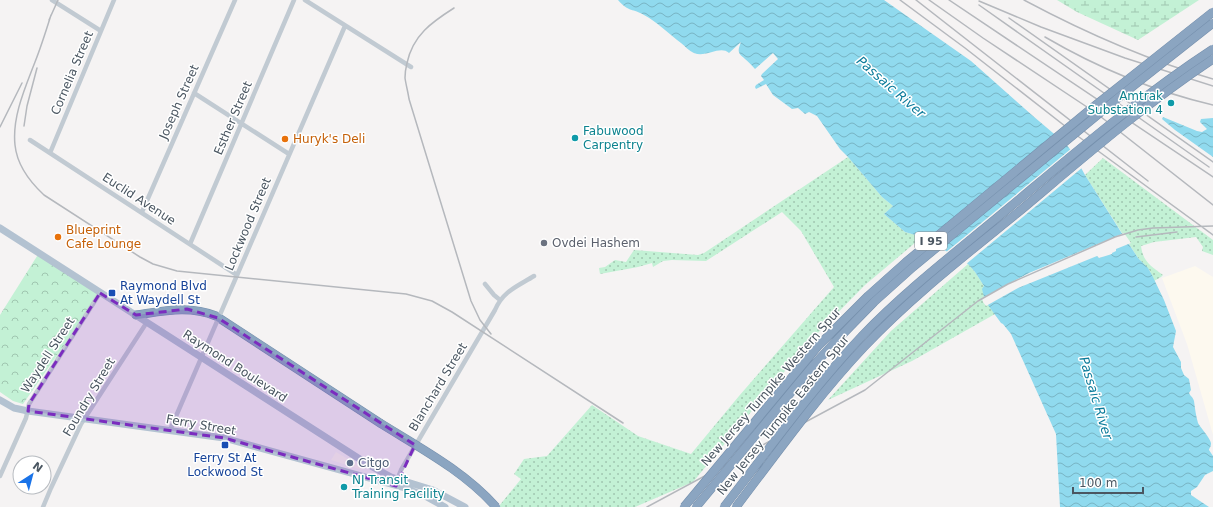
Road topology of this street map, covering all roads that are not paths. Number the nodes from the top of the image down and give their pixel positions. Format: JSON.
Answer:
{"nodes":[{"id":1,"x":52,"y":0,"type":"edge"},
{"id":2,"x":114,"y":0,"type":"edge"},
{"id":3,"x":235,"y":0,"type":"edge"},
{"id":4,"x":294,"y":0,"type":"edge"},
{"id":5,"x":305,"y":0,"type":"edge"},
{"id":6,"x":1213,"y":12,"type":"edge"},
{"id":7,"x":1213,"y":23,"type":"edge"},
{"id":8,"x":345,"y":26,"type":"junction"},
{"id":9,"x":101,"y":31,"type":"junction"},
{"id":10,"x":1213,"y":49,"type":"edge"},
{"id":11,"x":1213,"y":59,"type":"edge"},
{"id":12,"x":411,"y":67,"type":"dead end"},
{"id":13,"x":194,"y":93,"type":"junction"},
{"id":14,"x":242,"y":123,"type":"junction"},
{"id":15,"x":30,"y":140,"type":"dead end"},
{"id":16,"x":50,"y":153,"type":"junction"},
{"id":17,"x":289,"y":154,"type":"junction"},
{"id":18,"x":142,"y":212,"type":"junction"},
{"id":19,"x":0,"y":228,"type":"edge"},
{"id":20,"x":190,"y":244,"type":"junction"},
{"id":21,"x":237,"y":275,"type":"junction"},
{"id":22,"x":534,"y":276,"type":"dead end"},
{"id":23,"x":485,"y":284,"type":"dead end"},
{"id":24,"x":100,"y":293,"type":"junction"},
{"id":25,"x":500,"y":300,"type":"junction"},
{"id":26,"x":136,"y":315,"type":"junction"},
{"id":27,"x":218,"y":318,"type":"junction"},
{"id":28,"x":147,"y":322,"type":"junction"},
{"id":29,"x":201,"y":357,"type":"junction"},
{"id":30,"x":0,"y":400,"type":"edge"},
{"id":31,"x":28,"y":411,"type":"junction"},
{"id":32,"x":85,"y":418,"type":"junction"},
{"id":33,"x":170,"y":430,"type":"junction"},
{"id":34,"x":0,"y":476,"type":"edge"},
{"id":35,"x":397,"y":482,"type":"junction"},
{"id":36,"x":43,"y":507,"type":"edge"},
{"id":37,"x":445,"y":507,"type":"edge"},
{"id":38,"x":465,"y":507,"type":"edge"},
{"id":39,"x":496,"y":507,"type":"edge"},
{"id":40,"x":684,"y":507,"type":"edge"},
{"id":41,"x":696,"y":507,"type":"edge"},
{"id":42,"x":724,"y":507,"type":"edge"},
{"id":43,"x":736,"y":507,"type":"edge"}],
"edges":[{"from":1,"to":9,"type":"street"},
{"from":2,"to":9,"type":"street","name":"Cornelia Street"},
{"from":3,"to":13,"type":"street","name":"Joseph Street"},
{"from":4,"to":14,"type":"street","name":"Esther Street"},
{"from":5,"to":8,"type":"street"},
{"from":6,"to":40,"type":"highway","name":"New Jersey Turnpike Western Spur","number":"I 95","bridge":true},
{"from":7,"to":41,"type":"highway","name":"New Jersey Turnpike Western Spur","number":"I 95","bridge":true},
{"from":8,"to":12,"type":"street"},
{"from":8,"to":17,"type":"street","name":"Lockwood Street"},
{"from":9,"to":16,"type":"street","name":"Cornelia Street"},
{"from":10,"to":42,"type":"highway","name":"New Jersey Turnpike Eastern Spur","number":"I 95","bridge":true},
{"from":11,"to":43,"type":"highway","name":"New Jersey Turnpike Eastern Spur","number":"I 95","bridge":true},
{"from":13,"to":14,"type":"street"},
{"from":13,"to":18,"type":"street","name":"Joseph Street"},
{"from":14,"to":17,"type":"street"},
{"from":14,"to":20,"type":"street","name":"Esther Street"},
{"from":15,"to":16,"type":"street","name":"Euclid Avenue"},
{"from":16,"to":18,"type":"street","name":"Euclid Avenue"},
{"from":17,"to":21,"type":"street","name":"Lockwood Street"},
{"from":18,"to":20,"type":"street","name":"Euclid Avenue"},
{"from":19,"to":24,"type":"main road","name":"Raymond Boulevard"},
{"from":20,"to":21,"type":"street","name":"Euclid Avenue"},
{"from":21,"to":27,"type":"street","name":"Lockwood Street"},
{"from":22,"to":25,"type":"street","name":"Blanchard Street"},
{"from":23,"to":25,"type":"street"},
{"from":24,"to":26,"type":"main road","name":"Raymond Boulevard"},
{"from":24,"to":31,"type":"street","name":"Waydell Street"},
{"from":25,"to":35,"type":"street","name":"Blanchard Street"},
{"from":26,"to":27,"type":"highway"},
{"from":26,"to":28,"type":"main road","name":"Raymond Boulevard"},
{"from":27,"to":29,"type":"street","name":"Lockwood Street"},
{"from":27,"to":39,"type":"highway","bridge":true},
{"from":28,"to":29,"type":"main road","name":"Raymond Boulevard"},
{"from":28,"to":32,"type":"street","name":"Foundry Street"},
{"from":29,"to":33,"type":"street","name":"Lockwood Street"},
{"from":29,"to":35,"type":"main road","name":"Raymond Boulevard"},
{"from":30,"to":31,"type":"main road","name":"Ferry Street"},
{"from":31,"to":32,"type":"main road","name":"Ferry Street"},
{"from":31,"to":34,"type":"street","name":"Waydell Street"},
{"from":32,"to":33,"type":"main road","name":"Ferry Street"},
{"from":32,"to":36,"type":"street","name":"Foundry Street"},
{"from":33,"to":35,"type":"main road","name":"Ferry Street"},
{"from":35,"to":37,"type":"main road","name":"Raymond Boulevard"},
{"from":35,"to":38,"type":"main road","name":"Raymond Boulevard"}]}
